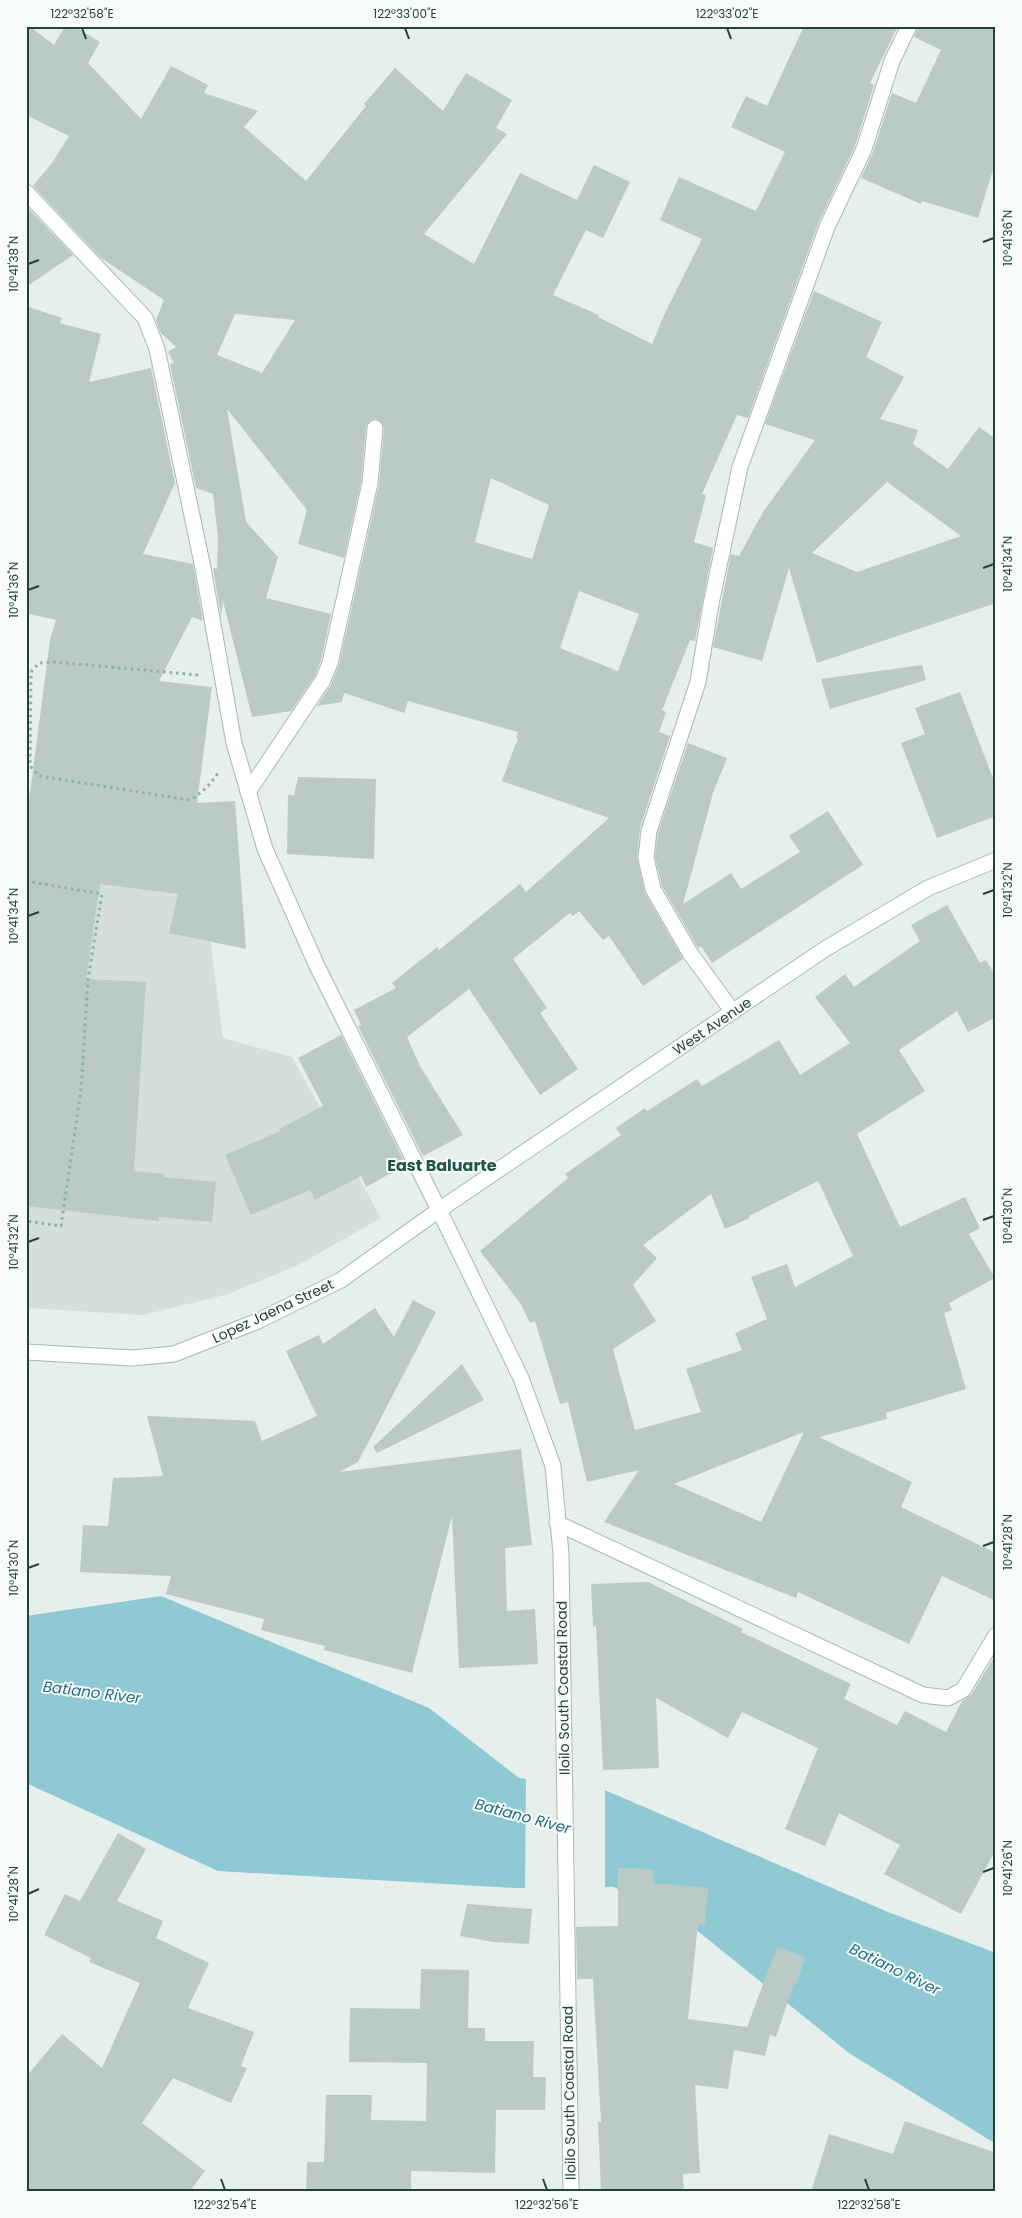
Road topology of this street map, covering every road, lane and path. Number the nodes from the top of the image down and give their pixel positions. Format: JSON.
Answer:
{"nodes":[{"id":1,"x":908,"y":26,"type":"edge"},
{"id":2,"x":26,"y":192,"type":"edge"},
{"id":3,"x":375,"y":428,"type":"dead end"},
{"id":4,"x":221,"y":678,"type":"junction"},
{"id":5,"x":234,"y":743,"type":"junction"},
{"id":6,"x":248,"y":792,"type":"junction"},
{"id":7,"x":996,"y":860,"type":"edge"},
{"id":8,"x":26,"y":882,"type":"edge"},
{"id":9,"x":733,"y":1012,"type":"junction"},
{"id":10,"x":439,"y":1210,"type":"junction"},
{"id":11,"x":26,"y":1221,"type":"edge"},
{"id":12,"x":26,"y":1352,"type":"edge"},
{"id":13,"x":557,"y":1523,"type":"junction"},
{"id":14,"x":996,"y":1635,"type":"edge"},
{"id":15,"x":571,"y":2192,"type":"edge"}],
"edges":[{"from":1,"to":9,"type":"street"},
{"from":2,"to":4,"type":"street","name":"Iloilo South Coastal Road"},
{"from":3,"to":6,"type":"street"},
{"from":4,"to":5,"type":"street","name":"Iloilo South Coastal Road"},
{"from":4,"to":5,"type":"path"},
{"from":5,"to":6,"type":"street","name":"Iloilo South Coastal Road"},
{"from":6,"to":10,"type":"street","name":"Iloilo South Coastal Road"},
{"from":7,"to":9,"type":"street","name":"West Avenue"},
{"from":8,"to":11,"type":"path"},
{"from":9,"to":10,"type":"street","name":"West Avenue"},
{"from":10,"to":12,"type":"street","name":"Lopez Jaena Street"},
{"from":10,"to":13,"type":"street","name":"Iloilo South Coastal Road"},
{"from":13,"to":14,"type":"street"},
{"from":13,"to":15,"type":"street","name":"Iloilo South Coastal Road"}]}
